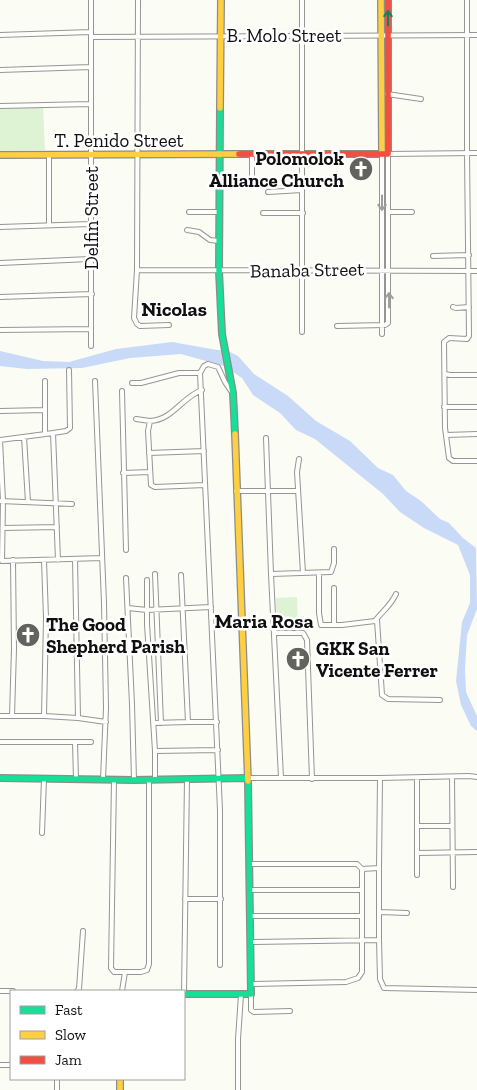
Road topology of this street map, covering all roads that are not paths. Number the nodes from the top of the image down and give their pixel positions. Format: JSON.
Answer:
{"nodes":[{"id":1,"x":91,"y":0,"type":"edge"},
{"id":2,"x":138,"y":0,"type":"edge"},
{"id":3,"x":221,"y":0,"type":"edge"},
{"id":4,"x":302,"y":0,"type":"edge"},
{"id":5,"x":381,"y":0,"type":"edge"},
{"id":6,"x":388,"y":0,"type":"edge"},
{"id":7,"x":467,"y":0,"type":"edge"},
{"id":8,"x":91,"y":34,"type":"junction"},
{"id":9,"x":0,"y":35,"type":"edge"},
{"id":10,"x":221,"y":35,"type":"junction"},
{"id":11,"x":301,"y":35,"type":"junction"},
{"id":12,"x":467,"y":35,"type":"junction"},
{"id":13,"x":477,"y":35,"type":"edge"},
{"id":14,"x":138,"y":36,"type":"junction"},
{"id":15,"x":385,"y":36,"type":"junction"},
{"id":16,"x":91,"y":66,"type":"junction"},
{"id":17,"x":0,"y":70,"type":"edge"},
{"id":18,"x":385,"y":94,"type":"junction"},
{"id":19,"x":421,"y":98,"type":"dead end"},
{"id":20,"x":91,"y":104,"type":"junction"},
{"id":21,"x":0,"y":106,"type":"edge"},
{"id":22,"x":467,"y":153,"type":"junction"},
{"id":23,"x":477,"y":153,"type":"edge"},
{"id":24,"x":137,"y":154,"type":"junction"},
{"id":25,"x":385,"y":154,"type":"junction"},
{"id":26,"x":0,"y":155,"type":"edge"},
{"id":27,"x":49,"y":155,"type":"junction"},
{"id":28,"x":91,"y":155,"type":"junction"},
{"id":29,"x":302,"y":155,"type":"junction"},
{"id":30,"x":220,"y":156,"type":"junction"},
{"id":31,"x":252,"y":156,"type":"junction"},
{"id":32,"x":252,"y":179,"type":"dead end"},
{"id":33,"x":302,"y":190,"type":"junction"},
{"id":34,"x":268,"y":192,"type":"dead end"},
{"id":35,"x":189,"y":212,"type":"dead end"},
{"id":36,"x":220,"y":212,"type":"junction"},
{"id":37,"x":389,"y":212,"type":"junction"},
{"id":38,"x":412,"y":212,"type":"dead end"},
{"id":39,"x":263,"y":213,"type":"dead end"},
{"id":40,"x":302,"y":213,"type":"junction"},
{"id":41,"x":90,"y":224,"type":"junction"},
{"id":42,"x":49,"y":225,"type":"junction"},
{"id":43,"x":0,"y":227,"type":"edge"},
{"id":44,"x":187,"y":230,"type":"dead end"},
{"id":45,"x":220,"y":241,"type":"junction"},
{"id":46,"x":469,"y":255,"type":"junction"},
{"id":47,"x":433,"y":256,"type":"dead end"},
{"id":48,"x":90,"y":258,"type":"junction"},
{"id":49,"x":0,"y":263,"type":"edge"},
{"id":50,"x":137,"y":270,"type":"junction"},
{"id":51,"x":302,"y":270,"type":"junction"},
{"id":52,"x":383,"y":270,"type":"junction"},
{"id":53,"x":389,"y":270,"type":"junction"},
{"id":54,"x":219,"y":271,"type":"junction"},
{"id":55,"x":469,"y":271,"type":"junction"},
{"id":56,"x":477,"y":271,"type":"edge"},
{"id":57,"x":92,"y":294,"type":"junction"},
{"id":58,"x":0,"y":297,"type":"edge"},
{"id":59,"x":453,"y":306,"type":"dead end"},
{"id":60,"x":470,"y":307,"type":"junction"},
{"id":61,"x":169,"y":325,"type":"dead end"},
{"id":62,"x":337,"y":326,"type":"dead end"},
{"id":63,"x":382,"y":326,"type":"junction"},
{"id":64,"x":91,"y":329,"type":"junction"},
{"id":65,"x":0,"y":330,"type":"edge"},
{"id":66,"x":302,"y":332,"type":"dead end"},
{"id":67,"x":382,"y":334,"type":"dead end"},
{"id":68,"x":91,"y":346,"type":"dead end"},
{"id":69,"x":69,"y":370,"type":"dead end"},
{"id":70,"x":200,"y":373,"type":"junction"},
{"id":71,"x":445,"y":374,"type":"junction"},
{"id":72,"x":477,"y":375,"type":"edge"},
{"id":73,"x":45,"y":381,"type":"dead end"},
{"id":74,"x":95,"y":381,"type":"dead end"},
{"id":75,"x":132,"y":383,"type":"dead end"},
{"id":76,"x":202,"y":390,"type":"junction"},
{"id":77,"x":122,"y":391,"type":"dead end"},
{"id":78,"x":233,"y":393,"type":"junction"},
{"id":79,"x":444,"y":407,"type":"junction"},
{"id":80,"x":477,"y":407,"type":"edge"},
{"id":81,"x":45,"y":410,"type":"junction"},
{"id":82,"x":0,"y":411,"type":"edge"},
{"id":83,"x":136,"y":419,"type":"dead end"},
{"id":84,"x":150,"y":421,"type":"junction"},
{"id":85,"x":45,"y":434,"type":"junction"},
{"id":86,"x":53,"y":434,"type":"junction"},
{"id":87,"x":477,"y":434,"type":"edge"},
{"id":88,"x":446,"y":435,"type":"junction"},
{"id":89,"x":24,"y":437,"type":"junction"},
{"id":90,"x":266,"y":438,"type":"dead end"},
{"id":91,"x":0,"y":440,"type":"edge"},
{"id":92,"x":204,"y":451,"type":"junction"},
{"id":93,"x":149,"y":453,"type":"junction"},
{"id":94,"x":299,"y":459,"type":"dead end"},
{"id":95,"x":477,"y":461,"type":"edge"},
{"id":96,"x":123,"y":472,"type":"junction"},
{"id":97,"x":150,"y":472,"type":"junction"},
{"id":98,"x":206,"y":484,"type":"junction"},
{"id":99,"x":267,"y":490,"type":"junction"},
{"id":100,"x":236,"y":491,"type":"junction"},
{"id":101,"x":298,"y":491,"type":"junction"},
{"id":102,"x":1,"y":501,"type":"edge"},
{"id":103,"x":28,"y":502,"type":"junction"},
{"id":104,"x":56,"y":503,"type":"junction"},
{"id":105,"x":72,"y":504,"type":"dead end"},
{"id":106,"x":57,"y":527,"type":"junction"},
{"id":107,"x":3,"y":528,"type":"junction"},
{"id":108,"x":126,"y":550,"type":"dead end"},
{"id":109,"x":334,"y":550,"type":"dead end"},
{"id":110,"x":102,"y":558,"type":"junction"},
{"id":111,"x":75,"y":559,"type":"junction"},
{"id":112,"x":13,"y":560,"type":"junction"},
{"id":113,"x":44,"y":560,"type":"junction"},
{"id":114,"x":58,"y":560,"type":"junction"},
{"id":115,"x":1,"y":561,"type":"edge"},
{"id":116,"x":319,"y":573,"type":"junction"},
{"id":117,"x":154,"y":574,"type":"dead end"},
{"id":118,"x":271,"y":574,"type":"junction"},
{"id":119,"x":303,"y":574,"type":"junction"},
{"id":120,"x":181,"y":575,"type":"dead end"},
{"id":121,"x":126,"y":578,"type":"dead end"},
{"id":122,"x":147,"y":580,"type":"dead end"},
{"id":123,"x":334,"y":588,"type":"dead end"},
{"id":124,"x":396,"y":594,"type":"dead end"},
{"id":125,"x":211,"y":607,"type":"junction"},
{"id":126,"x":128,"y":608,"type":"junction"},
{"id":127,"x":182,"y":608,"type":"junction"},
{"id":128,"x":155,"y":609,"type":"junction"},
{"id":129,"x":147,"y":610,"type":"junction"},
{"id":130,"x":376,"y":620,"type":"junction"},
{"id":131,"x":334,"y":625,"type":"junction"},
{"id":132,"x":274,"y":633,"type":"junction"},
{"id":133,"x":440,"y":700,"type":"dead end"},
{"id":134,"x":0,"y":716,"type":"edge"},
{"id":135,"x":12,"y":716,"type":"junction"},
{"id":136,"x":44,"y":716,"type":"junction"},
{"id":137,"x":78,"y":718,"type":"junction"},
{"id":138,"x":106,"y":722,"type":"junction"},
{"id":139,"x":161,"y":722,"type":"junction"},
{"id":140,"x":188,"y":722,"type":"junction"},
{"id":141,"x":217,"y":722,"type":"junction"},
{"id":142,"x":153,"y":723,"type":"junction"},
{"id":143,"x":0,"y":742,"type":"edge"},
{"id":144,"x":75,"y":742,"type":"junction"},
{"id":145,"x":91,"y":742,"type":"dead end"},
{"id":146,"x":218,"y":750,"type":"junction"},
{"id":147,"x":155,"y":751,"type":"junction"},
{"id":148,"x":452,"y":777,"type":"junction"},
{"id":149,"x":477,"y":777,"type":"edge"},
{"id":150,"x":0,"y":778,"type":"edge"},
{"id":151,"x":219,"y":778,"type":"junction"},
{"id":152,"x":248,"y":778,"type":"junction"},
{"id":153,"x":280,"y":778,"type":"junction"},
{"id":154,"x":380,"y":778,"type":"junction"},
{"id":155,"x":417,"y":778,"type":"junction"},
{"id":156,"x":44,"y":779,"type":"junction"},
{"id":157,"x":76,"y":779,"type":"junction"},
{"id":158,"x":103,"y":779,"type":"junction"},
{"id":159,"x":152,"y":779,"type":"junction"},
{"id":160,"x":187,"y":779,"type":"junction"},
{"id":161,"x":312,"y":779,"type":"junction"},
{"id":162,"x":114,"y":780,"type":"junction"},
{"id":163,"x":134,"y":780,"type":"junction"},
{"id":164,"x":418,"y":826,"type":"junction"},
{"id":165,"x":452,"y":826,"type":"junction"},
{"id":166,"x":42,"y":833,"type":"dead end"},
{"id":167,"x":453,"y":852,"type":"junction"},
{"id":168,"x":477,"y":852,"type":"edge"},
{"id":169,"x":418,"y":853,"type":"junction"},
{"id":170,"x":250,"y":864,"type":"junction"},
{"id":171,"x":379,"y":868,"type":"junction"},
{"id":172,"x":362,"y":869,"type":"junction"},
{"id":173,"x":417,"y":875,"type":"dead end"},
{"id":174,"x":453,"y":887,"type":"dead end"},
{"id":175,"x":250,"y":890,"type":"junction"},
{"id":176,"x":361,"y":890,"type":"junction"},
{"id":177,"x":186,"y":899,"type":"junction"},
{"id":178,"x":221,"y":899,"type":"junction"},
{"id":179,"x":380,"y":912,"type":"junction"},
{"id":180,"x":407,"y":913,"type":"dead end"},
{"id":181,"x":251,"y":916,"type":"junction"},
{"id":182,"x":361,"y":916,"type":"junction"},
{"id":183,"x":83,"y":931,"type":"dead end"},
{"id":184,"x":379,"y":940,"type":"junction"},
{"id":185,"x":362,"y":941,"type":"junction"},
{"id":186,"x":250,"y":942,"type":"junction"},
{"id":187,"x":220,"y":965,"type":"dead end"},
{"id":188,"x":125,"y":972,"type":"junction"},
{"id":189,"x":251,"y":984,"type":"junction"},
{"id":190,"x":78,"y":990,"type":"edge"},
{"id":191,"x":122,"y":990,"type":"edge"},
{"id":192,"x":184,"y":990,"type":"edge"},
{"id":193,"x":477,"y":990,"type":"edge"},
{"id":194,"x":185,"y":994,"type":"edge"},
{"id":195,"x":250,"y":994,"type":"junction"},
{"id":196,"x":241,"y":995,"type":"junction"},
{"id":197,"x":290,"y":1011,"type":"dead end"},
{"id":198,"x":238,"y":1090,"type":"edge"}],
"edges":[{"from":1,"to":8,"type":"street","name":"Delfin Street"},
{"from":2,"to":14,"type":"street"},
{"from":3,"to":10,"type":"street"},
{"from":4,"to":11,"type":"street"},
{"from":5,"to":15,"type":"street"},
{"from":15,"to":6,"type":"street","one_way":true},
{"from":7,"to":12,"type":"street"},
{"from":8,"to":9,"type":"street","name":"B. Molo Street"},
{"from":8,"to":14,"type":"street","name":"B. Molo Street"},
{"from":8,"to":16,"type":"street","name":"Delfin Street"},
{"from":10,"to":11,"type":"street","name":"B. Molo Street"},
{"from":10,"to":14,"type":"street","name":"B. Molo Street"},
{"from":10,"to":30,"type":"street"},
{"from":11,"to":15,"type":"street","name":"B. Molo Street"},
{"from":11,"to":29,"type":"street"},
{"from":12,"to":13,"type":"street","name":"B. Molo Street"},
{"from":12,"to":15,"type":"street","name":"B. Molo Street"},
{"from":12,"to":22,"type":"street"},
{"from":14,"to":24,"type":"street"},
{"from":15,"to":18,"type":"street"},
{"from":16,"to":17,"type":"street"},
{"from":16,"to":20,"type":"street","name":"Delfin Street"},
{"from":18,"to":19,"type":"street"},
{"from":18,"to":25,"type":"street"},
{"from":20,"to":21,"type":"street"},
{"from":20,"to":28,"type":"street","name":"Delfin Street"},
{"from":22,"to":23,"type":"street","name":"T. Penido Street"},
{"from":22,"to":25,"type":"street","name":"T. Penido Street"},
{"from":22,"to":46,"type":"street"},
{"from":24,"to":28,"type":"street","name":"T. Penido Street"},
{"from":24,"to":30,"type":"street","name":"T. Penido Street"},
{"from":24,"to":50,"type":"street"},
{"from":25,"to":29,"type":"street","name":"T. Penido Street"},
{"from":25,"to":37,"type":"street"},
{"from":25,"to":52,"type":"street","one_way":true},
{"from":26,"to":27,"type":"street","name":"T. Penido Street"},
{"from":27,"to":28,"type":"street","name":"T. Penido Street"},
{"from":27,"to":42,"type":"street"},
{"from":28,"to":41,"type":"street","name":"Delfin Street"},
{"from":29,"to":31,"type":"street","name":"T. Penido Street"},
{"from":29,"to":33,"type":"street"},
{"from":30,"to":31,"type":"street","name":"T. Penido Street"},
{"from":30,"to":36,"type":"street"},
{"from":31,"to":32,"type":"street"},
{"from":33,"to":34,"type":"street"},
{"from":33,"to":40,"type":"street"},
{"from":35,"to":36,"type":"street"},
{"from":36,"to":45,"type":"street"},
{"from":37,"to":38,"type":"street"},
{"from":37,"to":53,"type":"street"},
{"from":39,"to":40,"type":"street"},
{"from":40,"to":51,"type":"street"},
{"from":41,"to":42,"type":"street"},
{"from":41,"to":48,"type":"street","name":"Delfin Street"},
{"from":42,"to":43,"type":"street"},
{"from":44,"to":45,"type":"street"},
{"from":45,"to":54,"type":"street"},
{"from":46,"to":47,"type":"street"},
{"from":46,"to":55,"type":"street"},
{"from":48,"to":49,"type":"street"},
{"from":48,"to":57,"type":"street","name":"Delfin Street"},
{"from":50,"to":54,"type":"street","name":"Banaba Street"},
{"from":50,"to":61,"type":"street"},
{"from":51,"to":52,"type":"street","name":"Banaba Street"},
{"from":51,"to":54,"type":"street","name":"Banaba Street"},
{"from":51,"to":66,"type":"street"},
{"from":52,"to":53,"type":"street","name":"Banaba Street"},
{"from":52,"to":63,"type":"street"},
{"from":53,"to":55,"type":"street","name":"Banaba Street"},
{"from":63,"to":53,"type":"street","one_way":true},
{"from":54,"to":78,"type":"street"},
{"from":55,"to":56,"type":"street","name":"Banaba Street"},
{"from":55,"to":60,"type":"street"},
{"from":57,"to":58,"type":"street"},
{"from":57,"to":64,"type":"street","name":"Delfin Street"},
{"from":59,"to":60,"type":"street"},
{"from":60,"to":71,"type":"street"},
{"from":62,"to":63,"type":"street"},
{"from":63,"to":67,"type":"street"},
{"from":64,"to":65,"type":"street"},
{"from":64,"to":68,"type":"street","name":"Delfin Street"},
{"from":69,"to":86,"type":"street"},
{"from":70,"to":75,"type":"street"},
{"from":70,"to":76,"type":"street"},
{"from":70,"to":78,"type":"street"},
{"from":71,"to":72,"type":"street"},
{"from":71,"to":79,"type":"street"},
{"from":73,"to":81,"type":"street"},
{"from":74,"to":110,"type":"street"},
{"from":76,"to":84,"type":"street"},
{"from":76,"to":92,"type":"street"},
{"from":77,"to":96,"type":"street"},
{"from":78,"to":100,"type":"street"},
{"from":79,"to":80,"type":"street"},
{"from":79,"to":88,"type":"street"},
{"from":81,"to":82,"type":"street"},
{"from":81,"to":85,"type":"street"},
{"from":83,"to":84,"type":"street"},
{"from":84,"to":93,"type":"street"},
{"from":85,"to":86,"type":"street"},
{"from":85,"to":89,"type":"street"},
{"from":86,"to":104,"type":"street"},
{"from":87,"to":88,"type":"street"},
{"from":88,"to":95,"type":"street"},
{"from":89,"to":91,"type":"street"},
{"from":89,"to":103,"type":"street"},
{"from":90,"to":99,"type":"street"},
{"from":91,"to":102,"type":"street"},
{"from":92,"to":93,"type":"street"},
{"from":92,"to":98,"type":"street"},
{"from":93,"to":97,"type":"street"},
{"from":94,"to":101,"type":"street"},
{"from":96,"to":97,"type":"street"},
{"from":96,"to":108,"type":"street"},
{"from":97,"to":98,"type":"street"},
{"from":98,"to":125,"type":"street"},
{"from":99,"to":100,"type":"street"},
{"from":99,"to":101,"type":"street"},
{"from":99,"to":118,"type":"street"},
{"from":100,"to":152,"type":"street"},
{"from":101,"to":119,"type":"street"},
{"from":102,"to":103,"type":"street"},
{"from":102,"to":107,"type":"street"},
{"from":103,"to":104,"type":"street"},
{"from":104,"to":105,"type":"street"},
{"from":104,"to":106,"type":"street"},
{"from":106,"to":107,"type":"street"},
{"from":106,"to":114,"type":"street"},
{"from":107,"to":115,"type":"street"},
{"from":109,"to":116,"type":"street"},
{"from":110,"to":111,"type":"street"},
{"from":110,"to":138,"type":"street"},
{"from":111,"to":114,"type":"street"},
{"from":111,"to":137,"type":"street"},
{"from":112,"to":113,"type":"street"},
{"from":112,"to":115,"type":"street"},
{"from":112,"to":135,"type":"street"},
{"from":113,"to":114,"type":"street"},
{"from":113,"to":136,"type":"street"},
{"from":116,"to":119,"type":"street"},
{"from":116,"to":131,"type":"street"},
{"from":117,"to":128,"type":"street"},
{"from":118,"to":119,"type":"street"},
{"from":118,"to":132,"type":"street"},
{"from":120,"to":127,"type":"street"},
{"from":121,"to":126,"type":"street"},
{"from":122,"to":129,"type":"street"},
{"from":123,"to":131,"type":"street"},
{"from":124,"to":130,"type":"street"},
{"from":125,"to":127,"type":"street"},
{"from":125,"to":141,"type":"street"},
{"from":126,"to":129,"type":"street"},
{"from":126,"to":163,"type":"street"},
{"from":127,"to":128,"type":"street"},
{"from":127,"to":140,"type":"street"},
{"from":128,"to":129,"type":"street"},
{"from":128,"to":139,"type":"street"},
{"from":129,"to":142,"type":"street"},
{"from":130,"to":131,"type":"street"},
{"from":130,"to":133,"type":"street"},
{"from":132,"to":153,"type":"street"},
{"from":132,"to":161,"type":"street"},
{"from":134,"to":135,"type":"street"},
{"from":135,"to":136,"type":"street"},
{"from":136,"to":137,"type":"street"},
{"from":137,"to":138,"type":"street"},
{"from":138,"to":158,"type":"street"},
{"from":139,"to":140,"type":"street"},
{"from":139,"to":142,"type":"street"},
{"from":140,"to":141,"type":"street"},
{"from":141,"to":146,"type":"street"},
{"from":142,"to":147,"type":"street"},
{"from":143,"to":144,"type":"street"},
{"from":144,"to":145,"type":"street"},
{"from":144,"to":157,"type":"street"},
{"from":146,"to":147,"type":"street"},
{"from":146,"to":151,"type":"street"},
{"from":147,"to":159,"type":"street"},
{"from":148,"to":149,"type":"street"},
{"from":148,"to":155,"type":"street"},
{"from":148,"to":165,"type":"street"},
{"from":150,"to":156,"type":"street"},
{"from":151,"to":152,"type":"street"},
{"from":151,"to":160,"type":"street"},
{"from":151,"to":178,"type":"street"},
{"from":152,"to":153,"type":"street"},
{"from":152,"to":170,"type":"street"},
{"from":153,"to":161,"type":"street"},
{"from":154,"to":155,"type":"street"},
{"from":154,"to":161,"type":"street"},
{"from":154,"to":171,"type":"street"},
{"from":155,"to":164,"type":"street"},
{"from":156,"to":157,"type":"street"},
{"from":156,"to":166,"type":"street"},
{"from":157,"to":158,"type":"street"},
{"from":158,"to":162,"type":"street"},
{"from":159,"to":160,"type":"street"},
{"from":159,"to":163,"type":"street"},
{"from":159,"to":188,"type":"street"},
{"from":160,"to":177,"type":"street"},
{"from":162,"to":163,"type":"street"},
{"from":162,"to":188,"type":"street"},
{"from":164,"to":165,"type":"street"},
{"from":164,"to":169,"type":"street"},
{"from":165,"to":167,"type":"street"},
{"from":167,"to":168,"type":"street"},
{"from":167,"to":169,"type":"street"},
{"from":167,"to":174,"type":"street"},
{"from":169,"to":173,"type":"street"},
{"from":170,"to":172,"type":"street"},
{"from":170,"to":175,"type":"street"},
{"from":171,"to":172,"type":"street"},
{"from":171,"to":179,"type":"street"},
{"from":172,"to":176,"type":"street"},
{"from":175,"to":176,"type":"street"},
{"from":175,"to":181,"type":"street"},
{"from":176,"to":182,"type":"street"},
{"from":177,"to":178,"type":"street"},
{"from":177,"to":192,"type":"street"},
{"from":178,"to":187,"type":"street"},
{"from":179,"to":180,"type":"street"},
{"from":179,"to":184,"type":"street"},
{"from":181,"to":182,"type":"street"},
{"from":181,"to":186,"type":"street"},
{"from":182,"to":185,"type":"street"},
{"from":183,"to":190,"type":"street"},
{"from":184,"to":185,"type":"street"},
{"from":184,"to":193,"type":"street"},
{"from":185,"to":186,"type":"street"},
{"from":185,"to":189,"type":"street"},
{"from":186,"to":189,"type":"street"},
{"from":188,"to":191,"type":"street"},
{"from":189,"to":195,"type":"street"},
{"from":194,"to":196,"type":"street"},
{"from":195,"to":196,"type":"street"},
{"from":195,"to":197,"type":"street"},
{"from":196,"to":198,"type":"street"}]}
